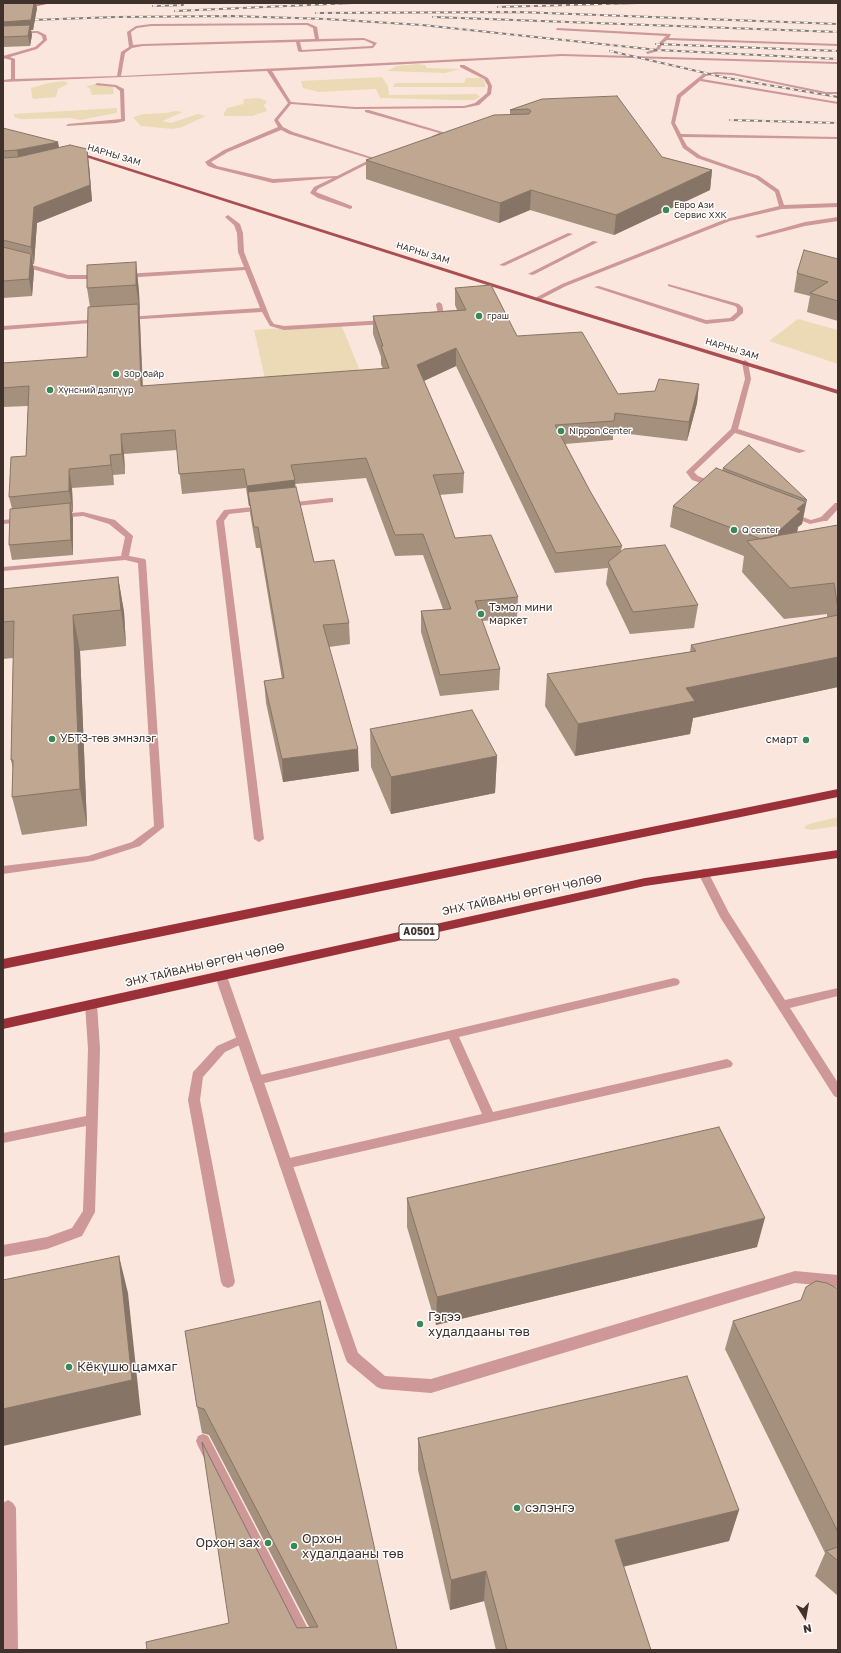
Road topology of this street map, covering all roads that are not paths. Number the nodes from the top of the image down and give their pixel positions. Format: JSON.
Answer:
{"nodes":[{"id":1,"x":50,"y":3,"type":"edge"},
{"id":2,"x":3,"y":9,"type":"edge"},
{"id":3,"x":557,"y":29,"type":"dead end"},
{"id":4,"x":3,"y":33,"type":"edge"},
{"id":5,"x":668,"y":39,"type":"junction"},
{"id":6,"x":298,"y":41,"type":"junction"},
{"id":7,"x":317,"y":41,"type":"junction"},
{"id":8,"x":838,"y":45,"type":"edge"},
{"id":9,"x":131,"y":47,"type":"junction"},
{"id":10,"x":636,"y":56,"type":"junction"},
{"id":11,"x":4,"y":57,"type":"edge"},
{"id":12,"x":838,"y":63,"type":"edge"},
{"id":13,"x":462,"y":66,"type":"dead end"},
{"id":14,"x":269,"y":70,"type":"junction"},
{"id":15,"x":119,"y":77,"type":"junction"},
{"id":16,"x":68,"y":79,"type":"junction"},
{"id":17,"x":13,"y":80,"type":"junction"},
{"id":18,"x":699,"y":80,"type":"junction"},
{"id":19,"x":3,"y":81,"type":"edge"},
{"id":20,"x":838,"y":93,"type":"edge"},
{"id":21,"x":290,"y":103,"type":"junction"},
{"id":22,"x":838,"y":103,"type":"edge"},
{"id":23,"x":355,"y":108,"type":"junction"},
{"id":24,"x":68,"y":125,"type":"dead end"},
{"id":25,"x":281,"y":128,"type":"junction"},
{"id":26,"x":444,"y":133,"type":"junction"},
{"id":27,"x":452,"y":133,"type":"edge"},
{"id":28,"x":679,"y":135,"type":"junction"},
{"id":29,"x":430,"y":138,"type":"edge"},
{"id":30,"x":838,"y":138,"type":"edge"},
{"id":31,"x":67,"y":150,"type":"edge"},
{"id":32,"x":81,"y":154,"type":"junction"},
{"id":33,"x":382,"y":157,"type":"edge"},
{"id":34,"x":71,"y":158,"type":"edge"},
{"id":35,"x":375,"y":159,"type":"junction"},
{"id":36,"x":339,"y":176,"type":"junction"},
{"id":37,"x":838,"y":205,"type":"edge"},
{"id":38,"x":350,"y":207,"type":"dead end"},
{"id":39,"x":782,"y":207,"type":"junction"},
{"id":40,"x":228,"y":217,"type":"dead end"},
{"id":41,"x":838,"y":219,"type":"edge"},
{"id":42,"x":570,"y":234,"type":"dead end"},
{"id":43,"x":758,"y":236,"type":"dead end"},
{"id":44,"x":595,"y":242,"type":"dead end"},
{"id":45,"x":3,"y":259,"type":"edge"},
{"id":46,"x":502,"y":265,"type":"dead end"},
{"id":47,"x":248,"y":268,"type":"junction"},
{"id":48,"x":531,"y":274,"type":"dead end"},
{"id":49,"x":108,"y":276,"type":"edge"},
{"id":50,"x":116,"y":276,"type":"edge"},
{"id":51,"x":670,"y":286,"type":"dead end"},
{"id":52,"x":597,"y":287,"type":"dead end"},
{"id":53,"x":537,"y":299,"type":"junction"},
{"id":54,"x":439,"y":304,"type":"dead end"},
{"id":55,"x":264,"y":310,"type":"junction"},
{"id":56,"x":427,"y":319,"type":"edge"},
{"id":57,"x":122,"y":320,"type":"edge"},
{"id":58,"x":106,"y":321,"type":"edge"},
{"id":59,"x":395,"y":321,"type":"edge"},
{"id":60,"x":3,"y":328,"type":"edge"},
{"id":61,"x":745,"y":362,"type":"junction"},
{"id":62,"x":838,"y":392,"type":"edge"},
{"id":63,"x":734,"y":430,"type":"junction"},
{"id":64,"x":802,"y":451,"type":"dead end"},
{"id":65,"x":724,"y":489,"type":"edge"},
{"id":66,"x":330,"y":500,"type":"dead end"},
{"id":67,"x":838,"y":505,"type":"edge"},
{"id":68,"x":781,"y":511,"type":"edge"},
{"id":69,"x":51,"y":517,"type":"edge"},
{"id":70,"x":35,"y":519,"type":"edge"},
{"id":71,"x":3,"y":522,"type":"edge"},
{"id":72,"x":125,"y":558,"type":"junction"},
{"id":73,"x":3,"y":569,"type":"edge"},
{"id":74,"x":838,"y":793,"type":"edge"},
{"id":75,"x":259,"y":839,"type":"dead end"},
{"id":76,"x":838,"y":854,"type":"edge"},
{"id":77,"x":3,"y":870,"type":"edge"},
{"id":78,"x":703,"y":873,"type":"junction"},
{"id":79,"x":3,"y":964,"type":"edge"},
{"id":80,"x":221,"y":976,"type":"junction"},
{"id":81,"x":674,"y":982,"type":"dead end"},
{"id":82,"x":838,"y":992,"type":"edge"},
{"id":83,"x":91,"y":1004,"type":"junction"},
{"id":84,"x":782,"y":1004,"type":"junction"},
{"id":85,"x":3,"y":1024,"type":"edge"},
{"id":86,"x":452,"y":1034,"type":"junction"},
{"id":87,"x":242,"y":1039,"type":"junction"},
{"id":88,"x":727,"y":1064,"type":"dead end"},
{"id":89,"x":834,"y":1076,"type":"edge"},
{"id":90,"x":256,"y":1080,"type":"junction"},
{"id":91,"x":838,"y":1093,"type":"edge"},
{"id":92,"x":490,"y":1118,"type":"junction"},
{"id":93,"x":92,"y":1120,"type":"junction"},
{"id":94,"x":3,"y":1138,"type":"edge"},
{"id":95,"x":285,"y":1164,"type":"junction"},
{"id":96,"x":3,"y":1251,"type":"edge"},
{"id":97,"x":838,"y":1281,"type":"edge"},
{"id":98,"x":228,"y":1282,"type":"dead end"},
{"id":99,"x":204,"y":1441,"type":"dead end"},
{"id":100,"x":8,"y":1508,"type":"dead end"},
{"id":101,"x":10,"y":1650,"type":"edge"},
{"id":102,"x":311,"y":1650,"type":"edge"}],
"edges":[{"from":1,"to":2,"type":"street"},
{"from":3,"to":5,"type":"street"},
{"from":4,"to":11,"type":"street"},
{"from":5,"to":8,"type":"street"},
{"from":5,"to":10,"type":"street"},
{"from":6,"to":7,"type":"street"},
{"from":6,"to":7,"type":"street"},
{"from":6,"to":9,"type":"street"},
{"from":7,"to":9,"type":"street"},
{"from":9,"to":15,"type":"street"},
{"from":10,"to":12,"type":"street"},
{"from":10,"to":14,"type":"street"},
{"from":11,"to":17,"type":"street"},
{"from":13,"to":23,"type":"street"},
{"from":14,"to":15,"type":"street"},
{"from":14,"to":21,"type":"street"},
{"from":15,"to":16,"type":"street"},
{"from":16,"to":17,"type":"street"},
{"from":16,"to":24,"type":"street"},
{"from":17,"to":19,"type":"street"},
{"from":18,"to":20,"type":"street"},
{"from":18,"to":22,"type":"street"},
{"from":18,"to":28,"type":"street"},
{"from":21,"to":23,"type":"street"},
{"from":21,"to":25,"type":"street"},
{"from":23,"to":26,"type":"street"},
{"from":25,"to":35,"type":"street"},
{"from":25,"to":36,"type":"street"},
{"from":26,"to":27,"type":"street"},
{"from":26,"to":29,"type":"street"},
{"from":28,"to":30,"type":"street"},
{"from":28,"to":39,"type":"street"},
{"from":31,"to":32,"type":"main road","name":"НАРНЫ ЗАМ"},
{"from":32,"to":34,"type":"street"},
{"from":32,"to":53,"type":"main road","name":"НАРНЫ ЗАМ"},
{"from":33,"to":35,"type":"street"},
{"from":35,"to":36,"type":"street"},
{"from":36,"to":38,"type":"street"},
{"from":37,"to":39,"type":"street"},
{"from":39,"to":53,"type":"street"},
{"from":40,"to":47,"type":"street"},
{"from":41,"to":43,"type":"street"},
{"from":42,"to":46,"type":"street"},
{"from":44,"to":48,"type":"street"},
{"from":45,"to":49,"type":"street"},
{"from":47,"to":50,"type":"street"},
{"from":47,"to":55,"type":"street"},
{"from":51,"to":52,"type":"street"},
{"from":53,"to":61,"type":"main road","name":"НАРНЫ ЗАМ"},
{"from":54,"to":56,"type":"street"},
{"from":55,"to":57,"type":"street"},
{"from":55,"to":59,"type":"street"},
{"from":58,"to":60,"type":"street"},
{"from":61,"to":62,"type":"main road","name":"НАРНЫ ЗАМ"},
{"from":61,"to":63,"type":"street"},
{"from":63,"to":64,"type":"street"},
{"from":63,"to":65,"type":"street"},
{"from":66,"to":75,"type":"street"},
{"from":67,"to":68,"type":"street"},
{"from":69,"to":72,"type":"street"},
{"from":70,"to":71,"type":"street"},
{"from":72,"to":73,"type":"street"},
{"from":72,"to":77,"type":"street"},
{"from":74,"to":79,"type":"highway"},
{"from":76,"to":78,"type":"highway","name":"ЭНХ ТАЙВАНЫ ӨРГӨН ЧӨЛӨӨ","number":"A0501"},
{"from":78,"to":80,"type":"highway","name":"ЭНХ ТАЙВАНЫ ӨРГӨН ЧӨЛӨӨ","number":"A0501"},
{"from":78,"to":84,"type":"street"},
{"from":80,"to":83,"type":"highway","name":"ЭНХ ТАЙВАНЫ ӨРГӨН ЧӨЛӨӨ","number":"A0501"},
{"from":80,"to":87,"type":"street"},
{"from":81,"to":86,"type":"street"},
{"from":82,"to":84,"type":"street"},
{"from":83,"to":85,"type":"highway","name":"ЭНХ ТАЙВАНЫ ӨРГӨН ЧӨЛӨӨ","number":"A0501"},
{"from":83,"to":93,"type":"street"},
{"from":84,"to":89,"type":"street"},
{"from":86,"to":90,"type":"street"},
{"from":86,"to":92,"type":"street"},
{"from":87,"to":90,"type":"street"},
{"from":87,"to":98,"type":"street"},
{"from":88,"to":92,"type":"street"},
{"from":89,"to":91,"type":"street"},
{"from":90,"to":95,"type":"street"},
{"from":92,"to":95,"type":"street"},
{"from":93,"to":94,"type":"street"},
{"from":93,"to":96,"type":"street"},
{"from":95,"to":97,"type":"street"},
{"from":99,"to":102,"type":"street"},
{"from":100,"to":101,"type":"street"}]}
